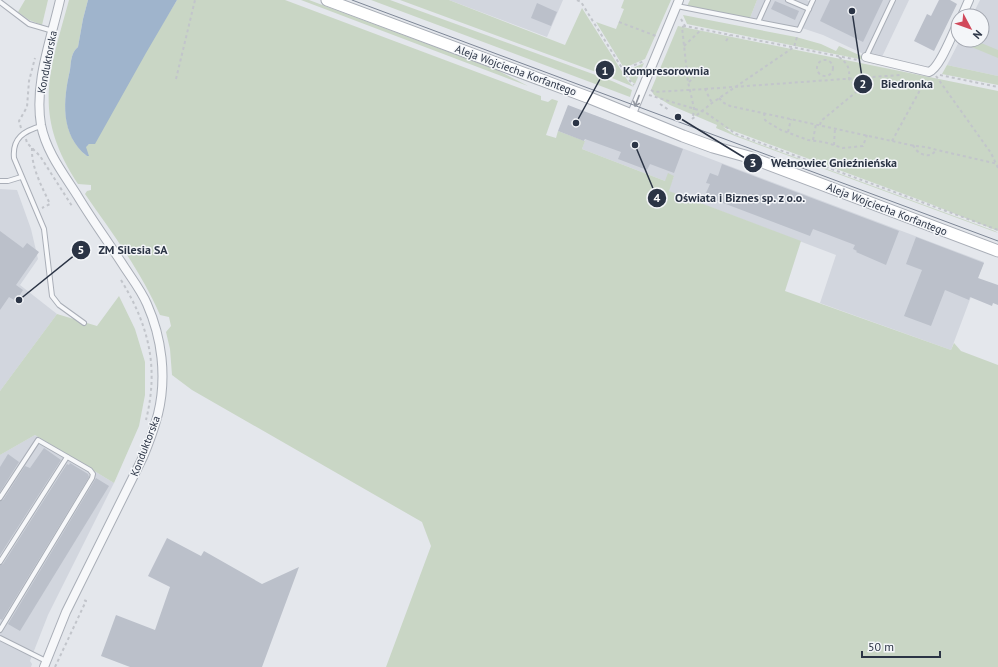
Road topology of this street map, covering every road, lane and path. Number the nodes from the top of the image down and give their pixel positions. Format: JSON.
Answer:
{"nodes":[{"id":1,"x":60,"y":0,"type":"edge"},
{"id":2,"x":195,"y":0,"type":"edge"},
{"id":3,"x":327,"y":0,"type":"edge"},
{"id":4,"x":577,"y":0,"type":"edge"},
{"id":5,"x":768,"y":0,"type":"edge"},
{"id":6,"x":788,"y":0,"type":"edge"},
{"id":7,"x":813,"y":0,"type":"edge"},
{"id":8,"x":893,"y":0,"type":"edge"},
{"id":9,"x":0,"y":2,"type":"edge"},
{"id":10,"x":678,"y":3,"type":"edge"},
{"id":11,"x":809,"y":9,"type":"junction"},
{"id":12,"x":679,"y":16,"type":"dead end"},
{"id":13,"x":619,"y":22,"type":"dead end"},
{"id":14,"x":758,"y":22,"type":"junction"},
{"id":15,"x":685,"y":26,"type":"junction"},
{"id":16,"x":702,"y":29,"type":"junction"},
{"id":17,"x":53,"y":30,"type":"junction"},
{"id":18,"x":799,"y":30,"type":"junction"},
{"id":19,"x":730,"y":35,"type":"junction"},
{"id":20,"x":657,"y":36,"type":"dead end"},
{"id":21,"x":950,"y":39,"type":"edge"},
{"id":22,"x":726,"y":41,"type":"dead end"},
{"id":23,"x":684,"y":46,"type":"junction"},
{"id":24,"x":794,"y":47,"type":"junction"},
{"id":25,"x":827,"y":54,"type":"junction"},
{"id":26,"x":838,"y":56,"type":"junction"},
{"id":27,"x":864,"y":59,"type":"junction"},
{"id":28,"x":647,"y":60,"type":"dead end"},
{"id":29,"x":826,"y":60,"type":"junction"},
{"id":30,"x":623,"y":70,"type":"junction"},
{"id":31,"x":902,"y":75,"type":"dead end"},
{"id":32,"x":940,"y":75,"type":"dead end"},
{"id":33,"x":695,"y":76,"type":"dead end"},
{"id":34,"x":874,"y":77,"type":"junction"},
{"id":35,"x":927,"y":78,"type":"dead end"},
{"id":36,"x":849,"y":79,"type":"junction"},
{"id":37,"x":933,"y":79,"type":"dead end"},
{"id":38,"x":176,"y":80,"type":"dead end"},
{"id":39,"x":688,"y":82,"type":"junction"},
{"id":40,"x":998,"y":87,"type":"edge"},
{"id":41,"x":735,"y":88,"type":"junction"},
{"id":42,"x":641,"y":89,"type":"junction"},
{"id":43,"x":705,"y":89,"type":"junction"},
{"id":44,"x":690,"y":90,"type":"junction"},
{"id":45,"x":859,"y":90,"type":"junction"},
{"id":46,"x":720,"y":98,"type":"junction"},
{"id":47,"x":712,"y":103,"type":"junction"},
{"id":48,"x":660,"y":104,"type":"dead end"},
{"id":49,"x":694,"y":108,"type":"junction"},
{"id":50,"x":669,"y":110,"type":"dead end"},
{"id":51,"x":702,"y":111,"type":"junction"},
{"id":52,"x":764,"y":113,"type":"junction"},
{"id":53,"x":631,"y":116,"type":"junction"},
{"id":54,"x":791,"y":119,"type":"junction"},
{"id":55,"x":816,"y":124,"type":"junction"},
{"id":56,"x":42,"y":125,"type":"junction"},
{"id":57,"x":820,"y":125,"type":"junction"},
{"id":58,"x":835,"y":128,"type":"junction"},
{"id":59,"x":788,"y":132,"type":"junction"},
{"id":60,"x":867,"y":135,"type":"junction"},
{"id":61,"x":813,"y":140,"type":"junction"},
{"id":62,"x":892,"y":141,"type":"junction"},
{"id":63,"x":27,"y":143,"type":"dead end"},
{"id":64,"x":834,"y":145,"type":"junction"},
{"id":65,"x":913,"y":145,"type":"junction"},
{"id":66,"x":32,"y":148,"type":"junction"},
{"id":67,"x":937,"y":150,"type":"junction"},
{"id":68,"x":997,"y":163,"type":"edge"},
{"id":69,"x":998,"y":168,"type":"edge"},
{"id":70,"x":21,"y":176,"type":"junction"},
{"id":71,"x":0,"y":181,"type":"edge"},
{"id":72,"x":37,"y":211,"type":"junction"},
{"id":73,"x":76,"y":212,"type":"dead end"},
{"id":74,"x":998,"y":230,"type":"edge"},
{"id":75,"x":998,"y":251,"type":"edge"},
{"id":76,"x":119,"y":277,"type":"dead end"},
{"id":77,"x":84,"y":323,"type":"dead end"},
{"id":78,"x":146,"y":421,"type":"dead end"},
{"id":79,"x":67,"y":457,"type":"junction"},
{"id":80,"x":0,"y":498,"type":"edge"},
{"id":81,"x":0,"y":562,"type":"edge"},
{"id":82,"x":86,"y":601,"type":"dead end"},
{"id":83,"x":0,"y":630,"type":"edge"},
{"id":84,"x":0,"y":638,"type":"edge"},
{"id":85,"x":45,"y":664,"type":"edge"},
{"id":86,"x":55,"y":667,"type":"edge"}],
"edges":[{"from":1,"to":17,"type":"street","name":"Konduktorska"},
{"from":2,"to":38,"type":"path"},
{"from":3,"to":53,"type":"main road","name":"Aleja Wojciecha Korfantego"},
{"from":4,"to":30,"type":"path"},
{"from":5,"to":14,"type":"lane"},
{"from":6,"to":11,"type":"lane"},
{"from":7,"to":11,"type":"lane"},
{"from":8,"to":27,"type":"lane"},
{"from":9,"to":17,"type":"lane"},
{"from":10,"to":14,"type":"lane"},
{"from":10,"to":42,"type":"street"},
{"from":11,"to":18,"type":"lane"},
{"from":12,"to":15,"type":"path"},
{"from":13,"to":20,"type":"path"},
{"from":14,"to":18,"type":"lane"},
{"from":15,"to":16,"type":"path"},
{"from":15,"to":23,"type":"path"},
{"from":16,"to":19,"type":"path"},
{"from":16,"to":23,"type":"path"},
{"from":17,"to":56,"type":"street","name":"Konduktorska"},
{"from":18,"to":24,"type":"path"},
{"from":19,"to":22,"type":"path"},
{"from":19,"to":24,"type":"path"},
{"from":21,"to":27,"type":"street"},
{"from":23,"to":39,"type":"path"},
{"from":24,"to":25,"type":"path"},
{"from":24,"to":41,"type":"path"},
{"from":25,"to":26,"type":"path"},
{"from":25,"to":29,"type":"path"},
{"from":26,"to":27,"type":"path"},
{"from":26,"to":36,"type":"path"},
{"from":28,"to":30,"type":"path"},
{"from":29,"to":29,"type":"path"},
{"from":30,"to":42,"type":"path"},
{"from":31,"to":34,"type":"path"},
{"from":32,"to":40,"type":"path"},
{"from":33,"to":39,"type":"path"},
{"from":34,"to":36,"type":"path"},
{"from":34,"to":45,"type":"path"},
{"from":35,"to":62,"type":"path"},
{"from":36,"to":41,"type":"path"},
{"from":36,"to":45,"type":"path"},
{"from":37,"to":68,"type":"path"},
{"from":39,"to":44,"type":"path"},
{"from":41,"to":43,"type":"path"},
{"from":41,"to":46,"type":"path"},
{"from":42,"to":44,"type":"path"},
{"from":42,"to":49,"type":"path"},
{"from":42,"to":53,"type":"street","one_way":true},
{"from":43,"to":44,"type":"path"},
{"from":43,"to":47,"type":"path"},
{"from":44,"to":49,"type":"path"},
{"from":45,"to":57,"type":"path"},
{"from":46,"to":47,"type":"path"},
{"from":46,"to":52,"type":"path"},
{"from":47,"to":51,"type":"path"},
{"from":48,"to":50,"type":"path"},
{"from":49,"to":51,"type":"path"},
{"from":49,"to":51,"type":"path"},
{"from":51,"to":74,"type":"path"},
{"from":52,"to":54,"type":"path"},
{"from":52,"to":59,"type":"path"},
{"from":53,"to":75,"type":"main road","name":"Aleja Wojciecha Korfantego"},
{"from":54,"to":55,"type":"path"},
{"from":54,"to":59,"type":"path"},
{"from":55,"to":57,"type":"path"},
{"from":55,"to":61,"type":"path"},
{"from":56,"to":70,"type":"lane"},
{"from":56,"to":85,"type":"street","name":"Konduktorska"},
{"from":57,"to":58,"type":"path"},
{"from":58,"to":60,"type":"path"},
{"from":58,"to":64,"type":"path"},
{"from":59,"to":61,"type":"path"},
{"from":60,"to":62,"type":"path"},
{"from":60,"to":64,"type":"path"},
{"from":61,"to":64,"type":"path"},
{"from":62,"to":65,"type":"path"},
{"from":63,"to":66,"type":"path"},
{"from":65,"to":67,"type":"path"},
{"from":65,"to":67,"type":"path"},
{"from":66,"to":72,"type":"path"},
{"from":66,"to":73,"type":"path"},
{"from":67,"to":68,"type":"path"},
{"from":68,"to":69,"type":"path"},
{"from":70,"to":71,"type":"lane"},
{"from":70,"to":72,"type":"lane"},
{"from":72,"to":77,"type":"lane"},
{"from":76,"to":78,"type":"path"},
{"from":79,"to":80,"type":"lane"},
{"from":79,"to":81,"type":"lane"},
{"from":79,"to":83,"type":"lane"},
{"from":82,"to":86,"type":"path"},
{"from":84,"to":85,"type":"lane"}]}
